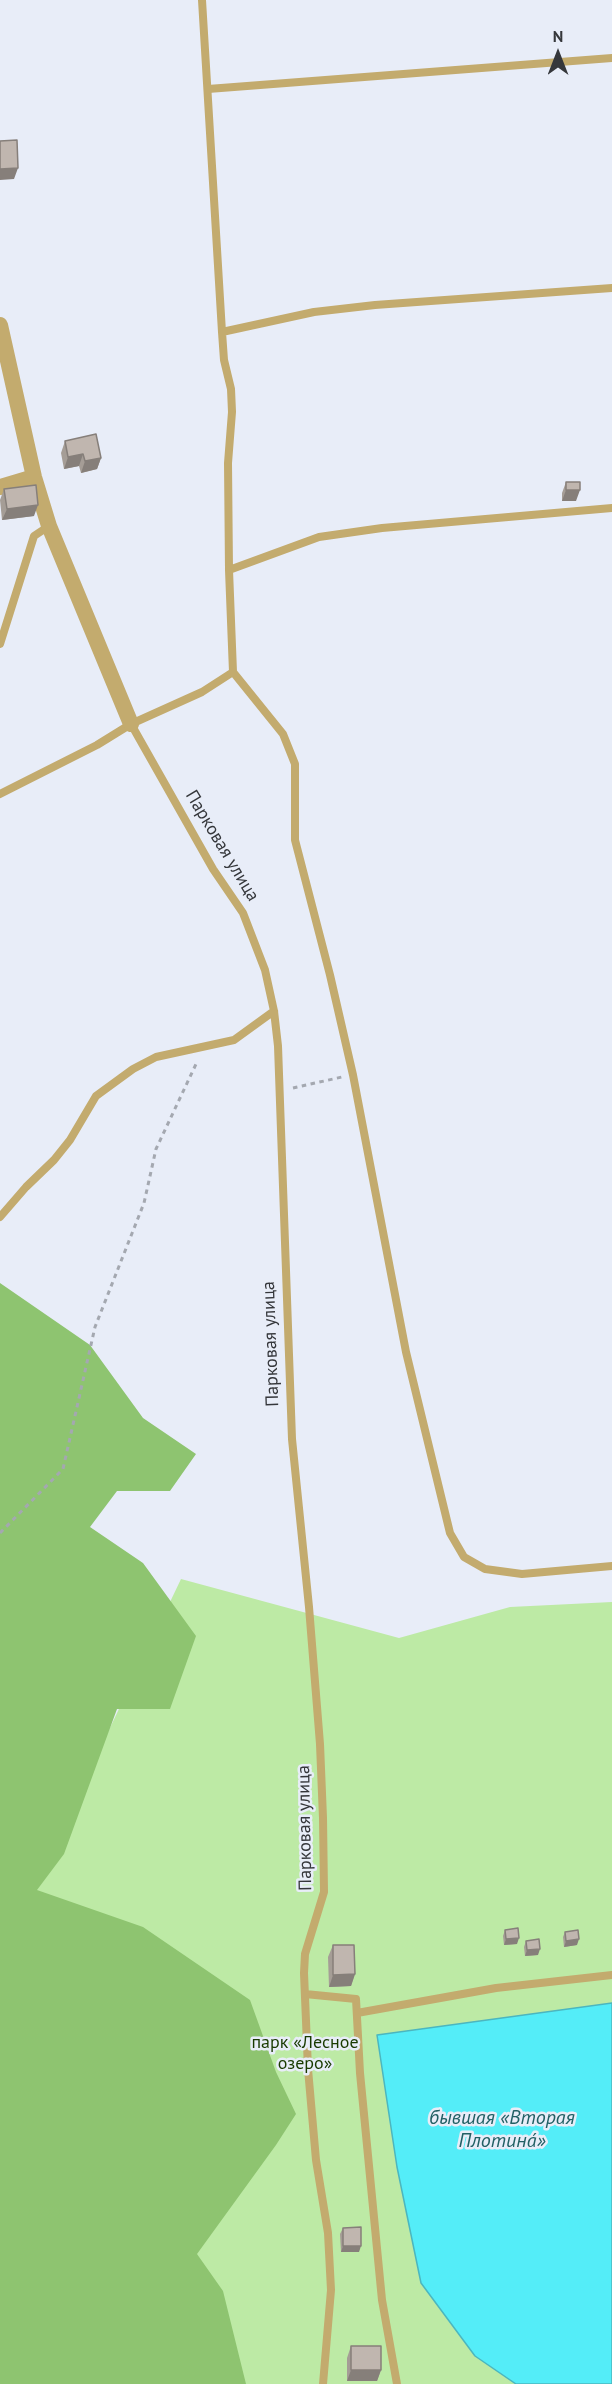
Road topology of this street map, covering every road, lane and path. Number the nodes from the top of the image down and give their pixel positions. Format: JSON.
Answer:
{"nodes":[{"id":1,"x":202,"y":0,"type":"edge"},
{"id":2,"x":612,"y":58,"type":"edge"},
{"id":3,"x":208,"y":89,"type":"junction"},
{"id":4,"x":612,"y":288,"type":"edge"},
{"id":5,"x":0,"y":325,"type":"edge"},
{"id":6,"x":222,"y":332,"type":"junction"},
{"id":7,"x":34,"y":477,"type":"junction"},
{"id":8,"x":0,"y":487,"type":"edge"},
{"id":9,"x":612,"y":508,"type":"edge"},
{"id":10,"x":49,"y":526,"type":"junction"},
{"id":11,"x":229,"y":570,"type":"junction"},
{"id":12,"x":0,"y":644,"type":"edge"},
{"id":13,"x":233,"y":672,"type":"junction"},
{"id":14,"x":132,"y":724,"type":"junction"},
{"id":15,"x":0,"y":794,"type":"edge"},
{"id":16,"x":274,"y":1011,"type":"junction"},
{"id":17,"x":203,"y":1048,"type":"junction"},
{"id":18,"x":352,"y":1075,"type":"junction"},
{"id":19,"x":279,"y":1091,"type":"junction"},
{"id":20,"x":0,"y":1217,"type":"edge"},
{"id":21,"x":0,"y":1533,"type":"edge"},
{"id":22,"x":612,"y":1566,"type":"edge"},
{"id":23,"x":612,"y":1975,"type":"edge"},
{"id":24,"x":305,"y":1994,"type":"junction"},
{"id":25,"x":357,"y":2013,"type":"junction"},
{"id":26,"x":323,"y":2384,"type":"edge"},
{"id":27,"x":397,"y":2384,"type":"edge"}],
"edges":[{"from":1,"to":3,"type":"lane"},
{"from":2,"to":3,"type":"lane"},
{"from":3,"to":6,"type":"lane"},
{"from":4,"to":6,"type":"lane"},
{"from":5,"to":7,"type":"street"},
{"from":6,"to":11,"type":"lane"},
{"from":7,"to":8,"type":"street"},
{"from":7,"to":10,"type":"street"},
{"from":9,"to":11,"type":"lane"},
{"from":10,"to":12,"type":"lane"},
{"from":10,"to":14,"type":"street"},
{"from":11,"to":13,"type":"lane"},
{"from":13,"to":14,"type":"lane"},
{"from":13,"to":18,"type":"lane"},
{"from":14,"to":15,"type":"lane"},
{"from":14,"to":16,"type":"lane","name":"Парковая улица"},
{"from":16,"to":17,"type":"lane"},
{"from":16,"to":19,"type":"lane","name":"Парковая улица"},
{"from":17,"to":20,"type":"lane"},
{"from":17,"to":21,"type":"path"},
{"from":18,"to":19,"type":"path"},
{"from":18,"to":22,"type":"lane"},
{"from":19,"to":24,"type":"lane","name":"Парковая улица"},
{"from":23,"to":25,"type":"lane"},
{"from":24,"to":25,"type":"lane"},
{"from":24,"to":26,"type":"lane","name":"Парковая улица"},
{"from":25,"to":27,"type":"lane"}]}
